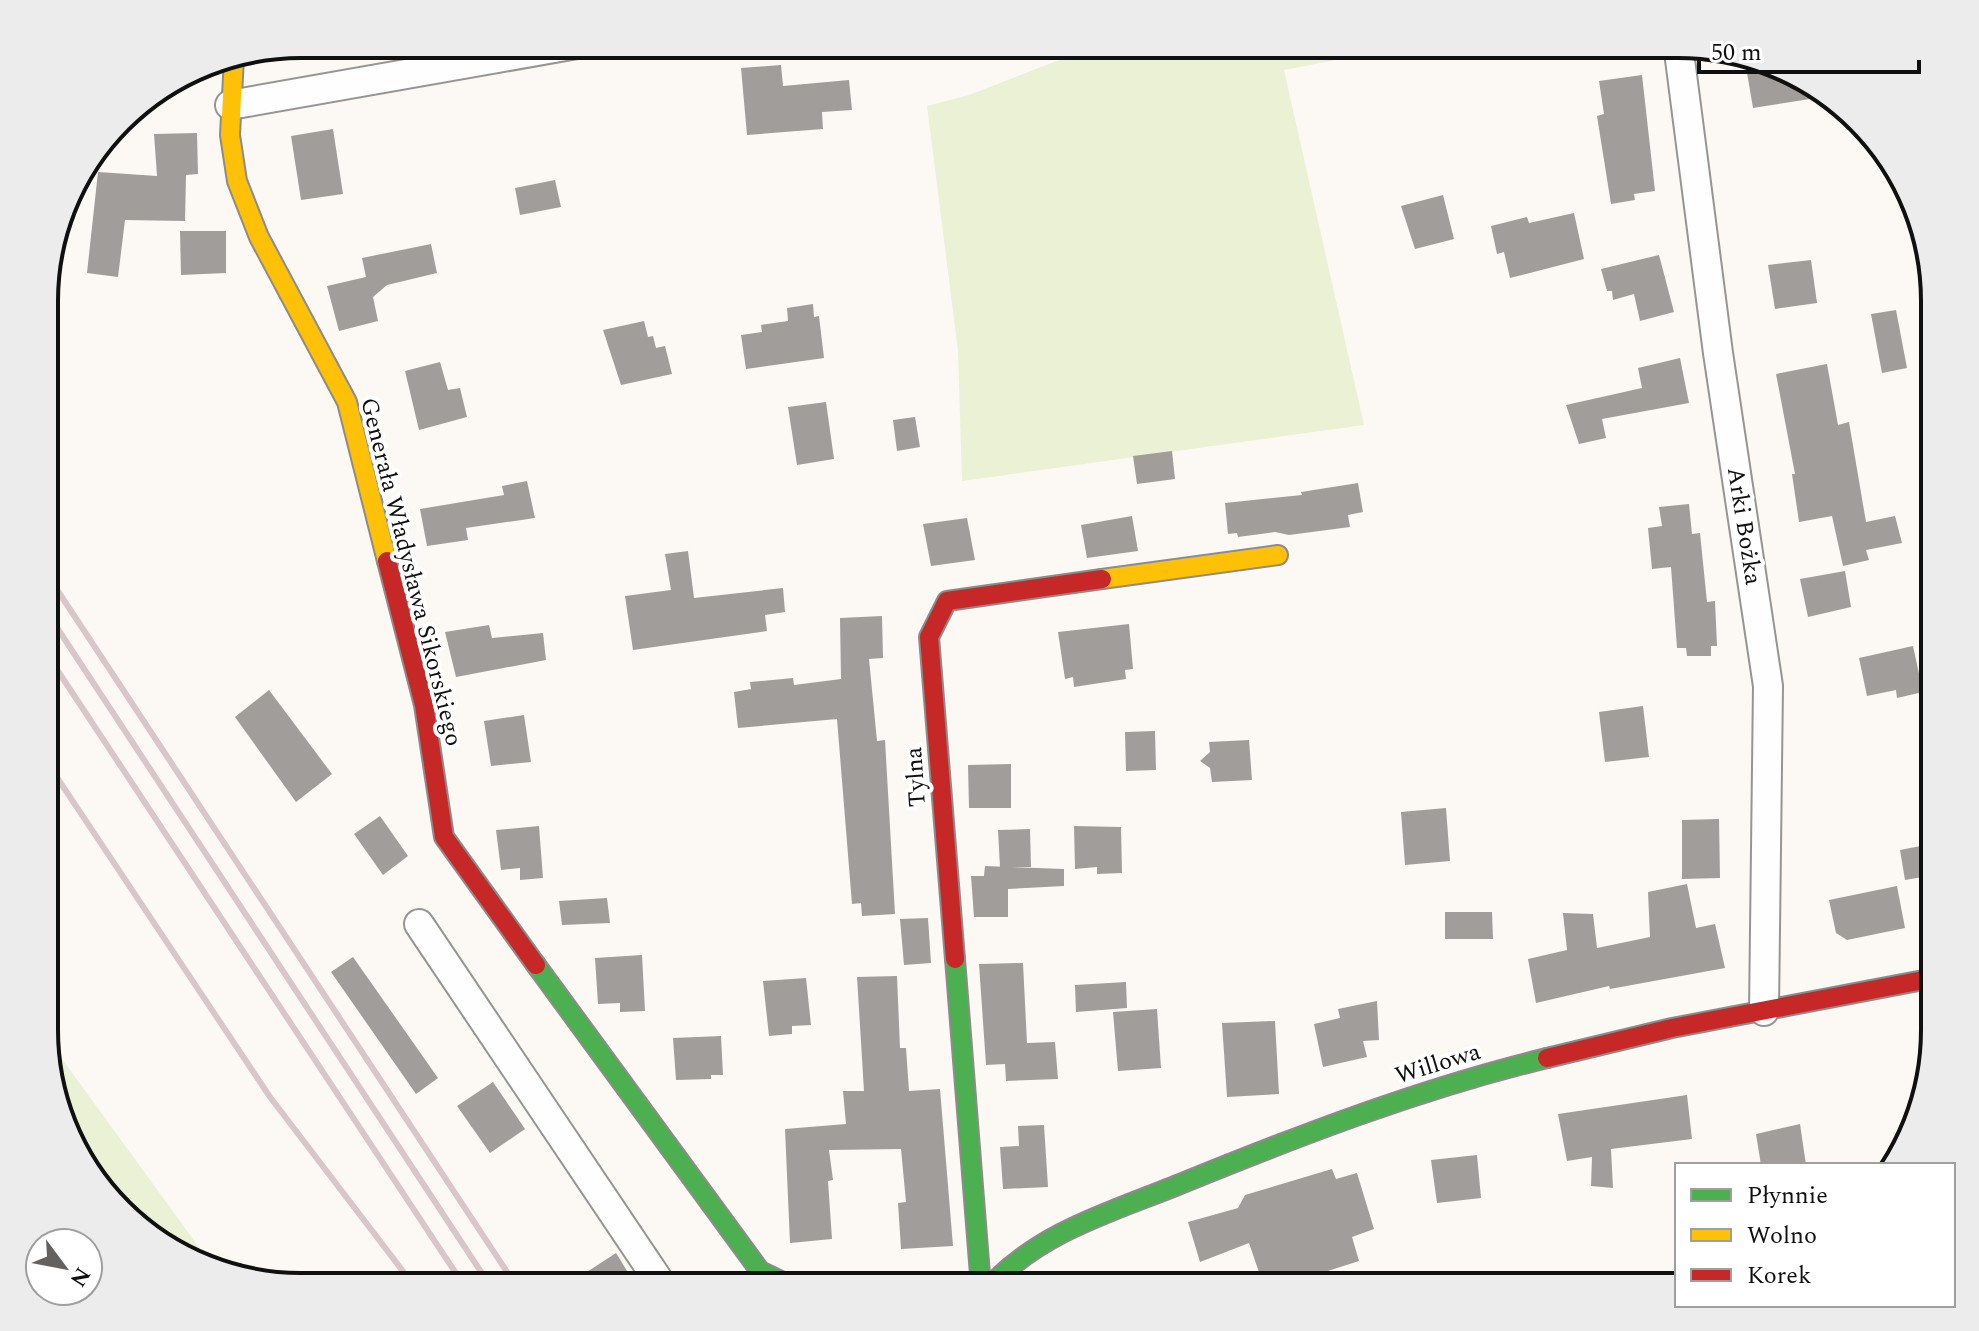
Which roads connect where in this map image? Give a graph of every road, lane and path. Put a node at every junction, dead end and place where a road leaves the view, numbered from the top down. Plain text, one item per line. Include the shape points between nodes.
1 (497, 58) edge
2 (1680, 58) edge
3 (233, 68) edge
4 (230, 105) junction
5 (1278, 555) dead end
6 (419, 924) dead end
7 (1920, 981) edge
8 (1764, 1011) junction
9 (1002, 1272) edge
10 (653, 1273) edge
11 (763, 1273) edge
12 (980, 1273) edge

1 - 4 street
2 - 8 street, Arki Bożka via 1768,686
3 - 4 street, Generała Władysława Sikorskiego
4 - 11 street, Generała Władysława Sikorskiego via 236,177 249,214 347,402 424,705 444,837
5 - 12 street, Tylna via 947,601 929,637
6 - 10 street
7 - 8 street, Willowa
8 - 9 street, Willowa via 1574,1050 1391,1103 1059,1234

